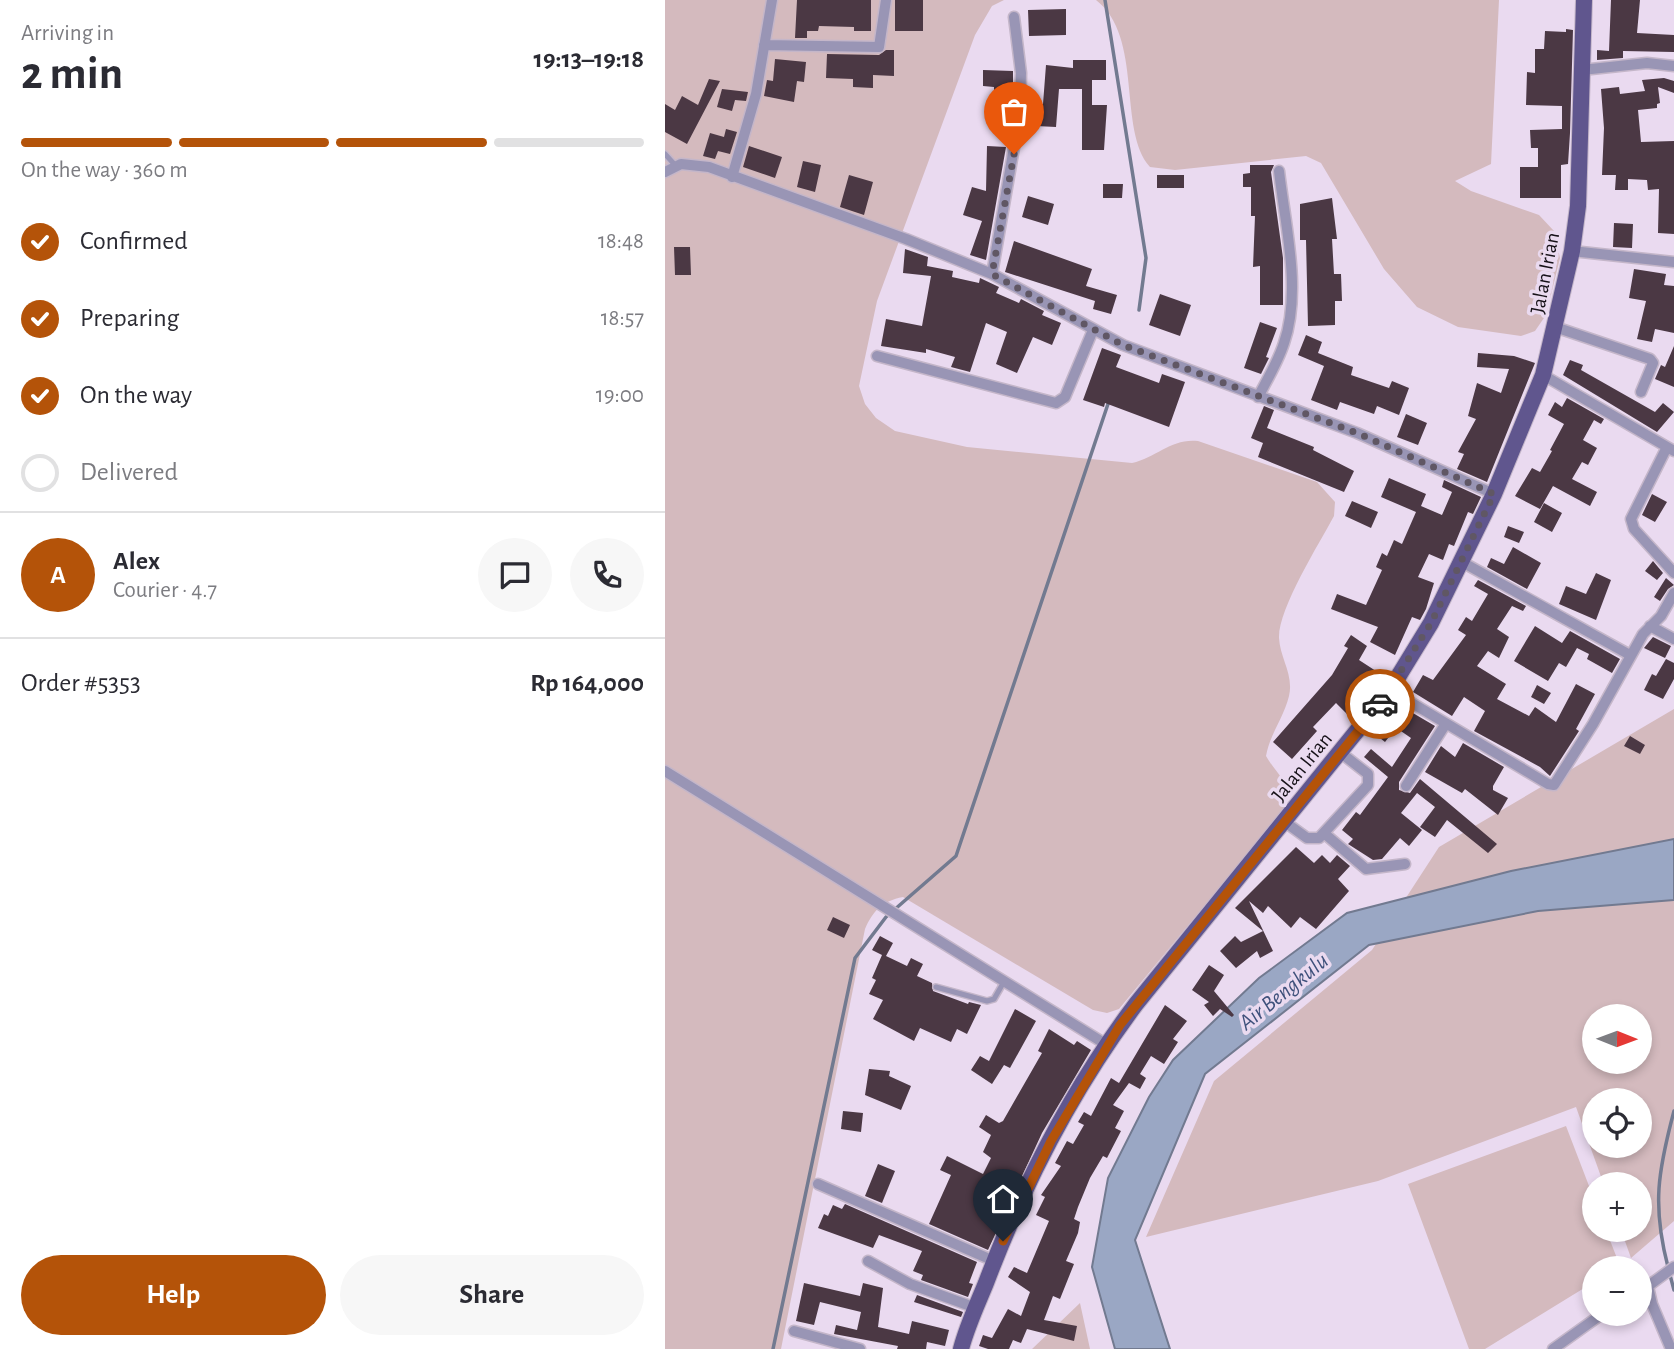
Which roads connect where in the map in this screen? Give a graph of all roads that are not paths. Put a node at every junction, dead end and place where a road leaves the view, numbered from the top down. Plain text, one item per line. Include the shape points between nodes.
1 (772, 0) edge
2 (886, 0) edge
3 (1584, 0) edge
4 (1014, 17) dead end
5 (764, 45) junction
6 (1674, 66) edge
7 (1582, 70) junction
8 (665, 153) edge
9 (675, 166) junction
10 (1279, 171) dead end
11 (665, 172) edge
12 (732, 177) junction
13 (1572, 251) junction
14 (1674, 262) edge
15 (992, 274) junction
16 (1555, 327) junction
17 (1093, 330) junction
18 (877, 356) dead end
19 (1543, 376) junction
20 (1641, 392) dead end
21 (1258, 397) junction
22 (1670, 449) edge
23 (1494, 494) junction
24 (1462, 562) junction
25 (1674, 573) edge
26 (1674, 593) edge
27 (1650, 626) junction
28 (1674, 639) edge
29 (1630, 654) junction
30 (1390, 690) junction
31 (1445, 725) junction
32 (1341, 753) junction
33 (665, 771) edge
34 (1406, 786) dead end
35 (1285, 822) junction
36 (1325, 834) junction
37 (1405, 863) dead end
38 (1005, 980) junction
39 (936, 987) dead end
40 (1107, 1045) junction
41 (818, 1184) dead end
42 (868, 1261) dead end
43 (994, 1261) junction
44 (1674, 1268) edge
45 (1652, 1284) edge
46 (1652, 1306) edge
47 (976, 1308) junction
48 (1585, 1326) edge
49 (794, 1331) dead end
50 (860, 1349) edge
51 (961, 1349) edge
52 (1553, 1349) edge
53 (1671, 1349) edge

1 - 5 street
2 - 5 street via 879,47
3 - 7 main road, Jalan Irian
4 - 15 street via 1020,113
5 - 12 street via 756,94
6 - 7 street via 1647,63
7 - 13 main road, Jalan Irian via 1578,206
8 - 9 lane
9 - 11 street
9 - 12 street via 700,165
10 - 21 street via 1290,313 1285,343
12 - 15 street
13 - 14 street
13 - 16 main road, Jalan Irian
15 - 17 street
16 - 19 main road, Jalan Irian
16 - 20 street via 1650,359 1653,363
17 - 18 street via 1065,397 1056,403
17 - 21 street
19 - 22 street
19 - 23 main road, Jalan Irian
21 - 23 street via 1357,433
22 - 25 street via 1631,519 1634,529
23 - 24 main road, Jalan Irian
24 - 29 street
24 - 30 main road, Jalan Irian
26 - 27 street
27 - 28 street
27 - 29 street
29 - 31 street via 1594,724 1555,785
30 - 31 street
30 - 32 main road, Jalan Irian
31 - 34 street
32 - 35 main road, Jalan Irian
32 - 36 street via 1368,774 1369,782
33 - 38 street
35 - 36 street via 1311,839
35 - 40 main road, Jalan Irian
36 - 37 street via 1366,869
38 - 39 lane via 994,999 987,1002
38 - 40 street
40 - 43 main road, Jalan Irian via 1051,1141
41 - 43 street
42 - 47 street via 910,1284
43 - 47 main road, Jalan Irian
44 - 45 street
46 - 53 street
47 - 51 main road, Jalan Irian
48 - 52 street
49 - 50 street

